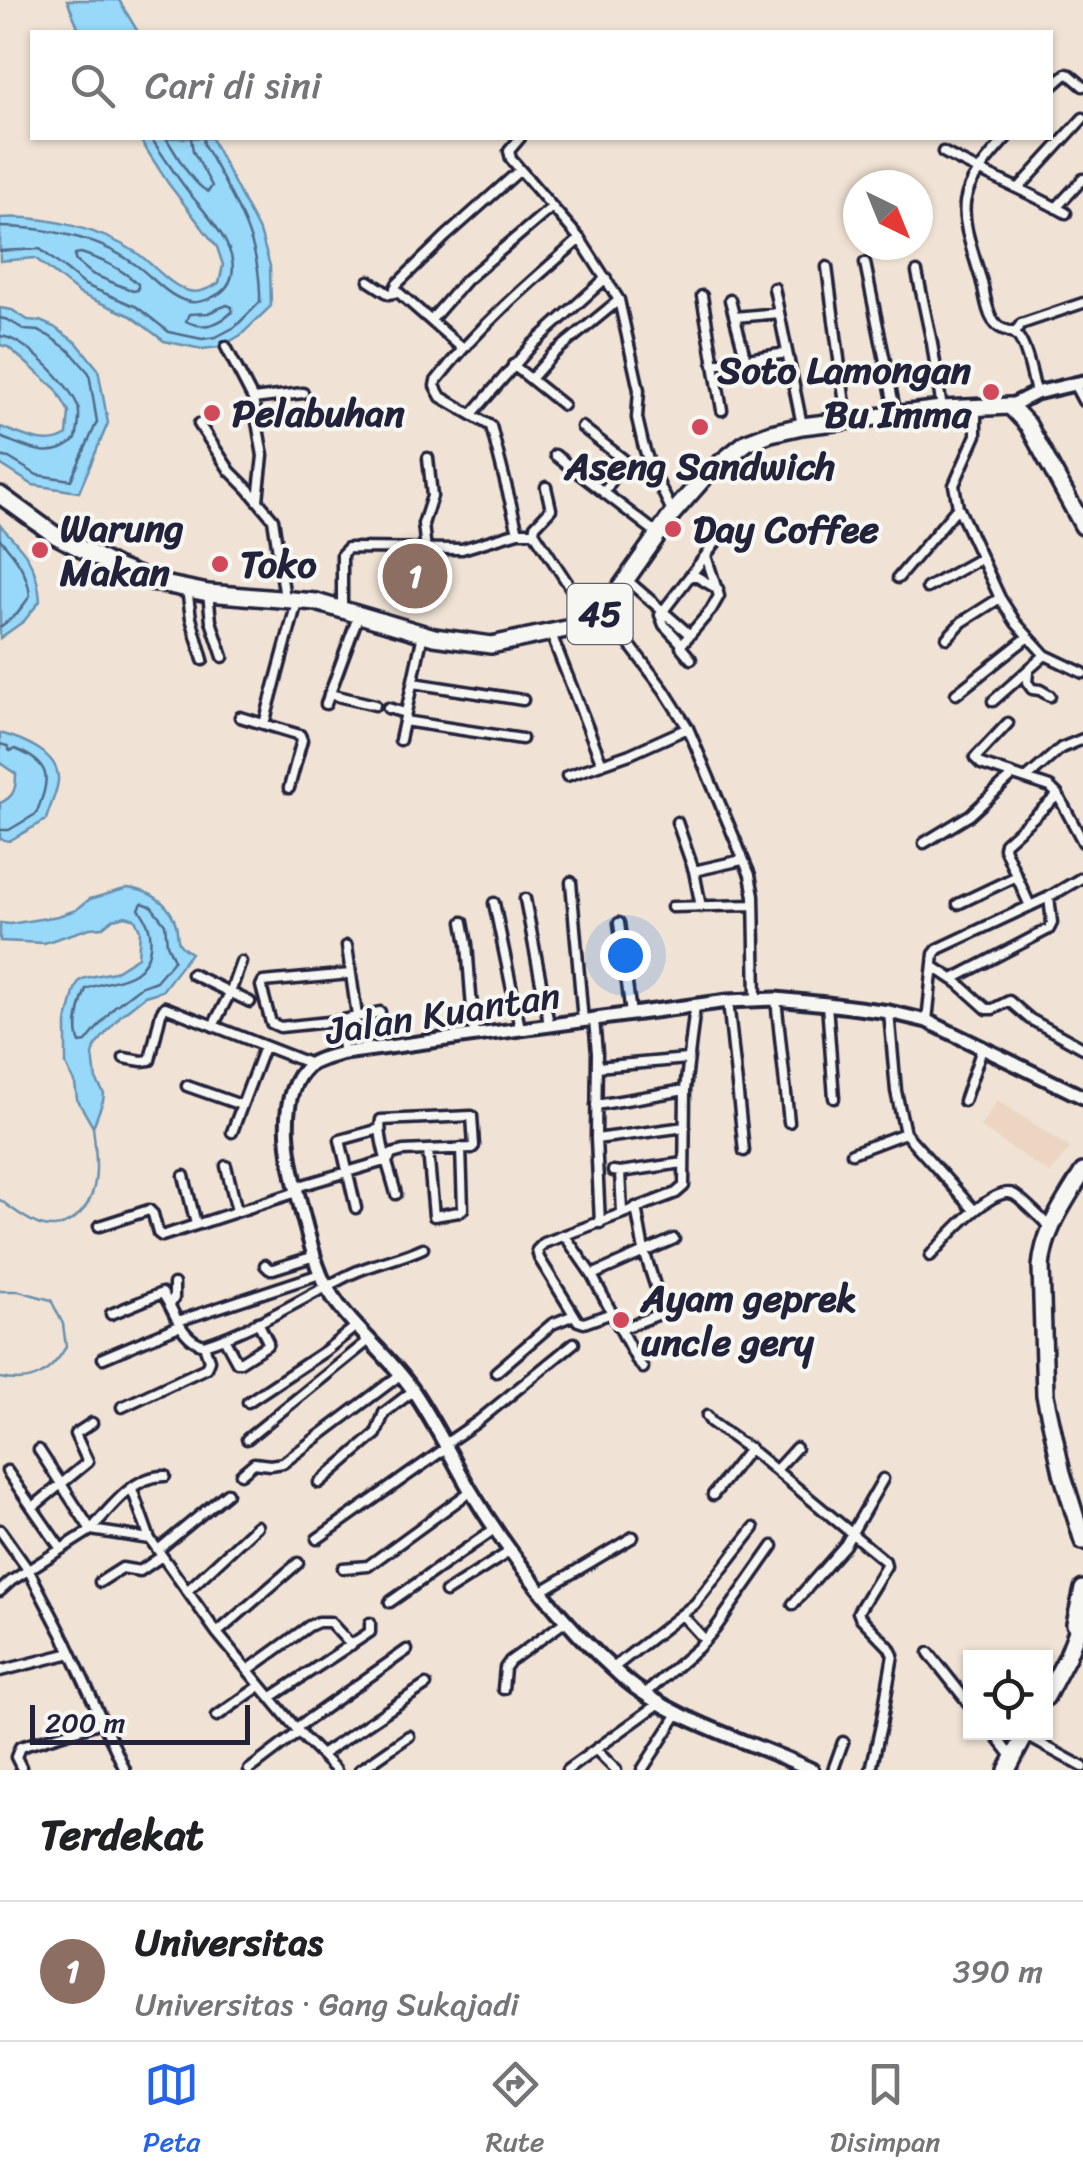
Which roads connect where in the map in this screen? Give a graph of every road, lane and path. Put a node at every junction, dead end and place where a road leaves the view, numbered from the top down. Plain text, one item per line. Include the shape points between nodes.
1 (1053, 85) edge
2 (1083, 86) edge
3 (1083, 118) edge
4 (518, 140) edge
5 (1004, 140) edge
6 (943, 152) dead end
7 (520, 170) junction
8 (977, 171) junction
9 (1083, 179) edge
10 (1020, 188) junction
11 (552, 206) junction
12 (1056, 208) junction
13 (1066, 213) dead end
14 (580, 240) junction
15 (865, 263) dead end
16 (827, 266) dead end
17 (917, 272) dead end
18 (606, 278) junction
19 (369, 281) dead end
20 (774, 288) dead end
21 (398, 292) junction
22 (702, 296) dead end
23 (619, 300) junction
24 (730, 300) dead end
25 (1083, 303) edge
26 (779, 312) junction
27 (735, 316) junction
28 (432, 320) junction
29 (1015, 333) junction
30 (226, 348) dead end
31 (462, 348) junction
32 (786, 353) junction
33 (746, 360) junction
34 (712, 364) junction
35 (514, 366) junction
36 (531, 379) junction
37 (1078, 383) edge
38 (1036, 392) junction
39 (304, 394) dead end
40 (253, 399) junction
41 (1083, 401) edge
42 (564, 405) dead end
43 (976, 406) junction
44 (1010, 406) junction
45 (942, 409) junction
46 (722, 410) dead end
47 (472, 414) junction
48 (896, 415) junction
49 (848, 420) junction
50 (198, 424) dead end
51 (802, 426) junction
52 (582, 427) dead end
53 (555, 456) dead end
54 (428, 458) dead end
55 (546, 486) dead end
56 (604, 493) junction
57 (0, 496) edge
58 (258, 500) junction
59 (958, 508) junction
60 (673, 513) junction
61 (1083, 526) edge
62 (518, 532) junction
63 (534, 532) junction
64 (658, 534) junction
65 (716, 542) dead end
66 (426, 550) junction
67 (706, 556) junction
68 (981, 558) junction
69 (692, 574) junction
70 (898, 578) dead end
71 (626, 580) junction
72 (436, 584) dead end
73 (927, 588) dead end
74 (186, 589) junction
75 (719, 589) junction
76 (208, 593) junction
77 (1000, 598) junction
78 (291, 599) junction
79 (662, 611) junction
80 (350, 612) junction
81 (597, 615) junction
82 (424, 634) junction
83 (551, 634) junction
84 (689, 634) junction
85 (1028, 637) junction
86 (946, 638) dead end
87 (682, 644) junction
88 (1045, 655) junction
89 (222, 657) dead end
90 (691, 659) dead end
91 (202, 660) dead end
92 (1028, 672) junction
93 (1083, 674) edge
94 (413, 683) junction
95 (329, 694) junction
96 (956, 694) dead end
97 (1050, 696) dead end
98 (523, 700) dead end
99 (993, 700) dead end
100 (326, 704) dead end
101 (374, 704) dead end
102 (388, 708) dead end
103 (240, 717) dead end
104 (405, 717) junction
105 (1008, 723) dead end
106 (264, 724) junction
107 (688, 728) junction
108 (522, 739) dead end
109 (1083, 739) edge
110 (400, 740) dead end
111 (602, 764) junction
112 (567, 776) dead end
113 (1013, 776) junction
114 (1027, 778) junction
115 (289, 788) dead end
116 (1058, 795) junction
117 (678, 822) dead end
118 (1083, 842) edge
119 (924, 843) dead end
120 (742, 860) junction
121 (694, 871) junction
122 (1016, 876) junction
123 (1083, 877) edge
124 (571, 882) dead end
125 (1049, 898) junction
126 (525, 899) dead end
127 (494, 903) dead end
128 (958, 904) dead end
129 (754, 905) junction
130 (701, 906) junction
131 (1030, 906) junction
132 (672, 908) dead end
133 (463, 922) dead end
134 (619, 924) dead end
135 (346, 946) dead end
136 (241, 962) dead end
137 (934, 967) junction
138 (192, 974) dead end
139 (350, 974) junction
140 (953, 979) junction
141 (230, 993) junction
142 (756, 999) junction
143 (776, 999) junction
144 (728, 1000) junction
145 (250, 1002) dead end
146 (827, 1004) junction
147 (695, 1006) junction
148 (380, 1012) dead end
149 (889, 1012) junction
150 (632, 1014) junction
151 (357, 1016) junction
152 (338, 1020) junction
153 (588, 1021) junction
154 (926, 1021) junction
155 (549, 1024) junction
156 (213, 1026) junction
157 (520, 1028) junction
158 (474, 1034) junction
159 (982, 1046) junction
160 (264, 1047) junction
161 (1083, 1048) edge
162 (344, 1053) junction
163 (124, 1058) dead end
164 (688, 1059) junction
165 (311, 1064) junction
166 (597, 1067) junction
167 (187, 1086) dead end
168 (686, 1090) junction
169 (1083, 1096) edge
170 (834, 1098) dead end
171 (964, 1101) dead end
172 (596, 1105) junction
173 (240, 1106) junction
174 (789, 1122) dead end
175 (685, 1127) junction
176 (380, 1129) junction
177 (232, 1132) dead end
178 (904, 1133) junction
179 (596, 1139) junction
180 (461, 1148) junction
181 (428, 1150) junction
182 (744, 1151) dead end
183 (852, 1152) dead end
184 (388, 1160) junction
185 (683, 1163) junction
186 (226, 1166) dead end
187 (1083, 1172) edge
188 (348, 1173) junction
189 (184, 1176) dead end
190 (296, 1190) junction
191 (396, 1194) dead end
192 (636, 1207) junction
193 (356, 1208) dead end
194 (974, 1210) junction
195 (237, 1211) junction
196 (622, 1212) junction
197 (600, 1223) junction
198 (196, 1224) junction
199 (100, 1226) dead end
200 (1050, 1227) junction
201 (565, 1236) junction
202 (674, 1238) dead end
203 (424, 1248) dead end
204 (644, 1251) junction
205 (314, 1256) junction
206 (930, 1256) dead end
207 (265, 1265) dead end
208 (592, 1275) junction
209 (323, 1280) junction
210 (174, 1284) dead end
211 (170, 1305) junction
212 (612, 1313) junction
213 (111, 1314) dead end
214 (574, 1315) junction
215 (258, 1322) junction
216 (179, 1323) junction
217 (355, 1327) junction
218 (621, 1328) junction
219 (224, 1338) junction
220 (368, 1341) junction
221 (574, 1344) dead end
222 (204, 1346) junction
223 (103, 1358) dead end
224 (643, 1368) dead end
225 (496, 1372) dead end
226 (400, 1374) junction
227 (413, 1392) junction
228 (248, 1402) dead end
229 (122, 1406) dead end
230 (707, 1416) dead end
231 (92, 1422) dead end
232 (246, 1439) dead end
233 (445, 1446) junction
234 (750, 1448) junction
235 (796, 1448) dead end
236 (39, 1450) dead end
237 (776, 1470) junction
238 (7, 1471) dead end
239 (241, 1474) dead end
240 (166, 1476) dead end
241 (883, 1479) dead end
242 (62, 1483) junction
243 (319, 1483) dead end
244 (132, 1488) junction
245 (471, 1491) junction
246 (227, 1493) dead end
247 (713, 1495) dead end
248 (33, 1507) junction
249 (257, 1526) dead end
250 (496, 1528) junction
251 (754, 1528) dead end
252 (0, 1530) edge
253 (91, 1530) junction
254 (850, 1533) junction
255 (633, 1537) dead end
256 (150, 1539) junction
257 (318, 1540) dead end
258 (1083, 1542) edge
259 (773, 1546) dead end
260 (61, 1549) junction
261 (512, 1550) junction
262 (160, 1553) junction
263 (298, 1563) dead end
264 (343, 1568) dead end
265 (28, 1571) junction
266 (100, 1582) dead end
267 (1083, 1589) edge
268 (0, 1591) edge
269 (187, 1591) junction
270 (542, 1591) junction
271 (446, 1592) dead end
272 (390, 1602) dead end
273 (793, 1604) dead end
274 (682, 1615) junction
275 (1083, 1616) edge
276 (566, 1621) junction
277 (370, 1623) dead end
278 (217, 1633) junction
279 (705, 1640) junction
280 (350, 1645) junction
281 (407, 1650) dead end
282 (71, 1653) junction
283 (929, 1653) dead end
284 (1077, 1654) edge
285 (613, 1668) junction
286 (248, 1670) junction
287 (0, 1671) edge
288 (426, 1685) dead end
289 (260, 1686) junction
290 (1053, 1687) edge
291 (503, 1689) dead end
292 (645, 1694) junction
293 (963, 1696) edge
294 (270, 1698) junction
295 (1053, 1699) edge
296 (660, 1702) junction
297 (679, 1712) junction
298 (217, 1716) dead end
299 (102, 1722) junction
300 (298, 1730) junction
301 (409, 1736) dead end
302 (997, 1740) edge
303 (1028, 1740) edge
304 (1039, 1740) edge
305 (843, 1742) dead end
306 (596, 1750) junction
307 (321, 1755) junction
308 (1012, 1766) edge
309 (21, 1767) dead end
310 (1083, 1767) edge
311 (125, 1770) edge
312 (250, 1770) edge
313 (336, 1770) edge
314 (360, 1770) edge
315 (567, 1770) edge
316 (616, 1770) edge
317 (642, 1770) edge
318 (812, 1770) edge
319 (832, 1770) edge
320 (871, 1770) edge

1 - 2 street via 1070,74
3 - 10 street
4 - 7 street via 508,154
5 - 8 street
6 - 8 street
7 - 11 street
7 - 21 street via 445,236 398,284
8 - 10 street
8 - 29 street via 964,203 966,234 992,320
9 - 12 street
10 - 12 street
11 - 14 street
11 - 28 street via 465,281
12 - 13 street
14 - 18 street
14 - 31 street
15 - 48 street
16 - 49 street
17 - 45 street
18 - 23 street
18 - 35 street
19 - 21 street
20 - 26 street
21 - 28 street
22 - 34 street
23 - 36 street
23 - 60 street via 643,444
24 - 27 street
25 - 29 street via 1021,324
26 - 27 street
26 - 32 street
27 - 33 street
28 - 31 street
29 - 38 street
30 - 40 street
31 - 47 street via 436,390
32 - 33 street
32 - 51 street
33 - 34 street
34 - 46 street
35 - 36 street
35 - 47 street
36 - 42 street
37 - 38 street
37 - 41 street
38 - 44 street
39 - 40 street
40 - 58 street via 263,456
43 - 44 highway, 45
43 - 45 highway, 45
43 - 59 street via 976,435 954,485
44 - 61 highway via 1028,425
45 - 48 highway, 45
47 - 62 street via 493,429
48 - 49 highway, 45
49 - 51 highway, 45
50 - 58 street
51 - 60 highway, 45 via 747,442
52 - 56 street via 624,460
53 - 56 street
54 - 66 street
55 - 63 street via 550,509
56 - 64 street
57 - 74 highway, 45 via 116,567
58 - 78 street via 272,515
59 - 68 street
59 - 70 street
60 - 64 highway, 45
62 - 63 street
62 - 66 street via 462,550
63 - 81 street
64 - 71 highway, 45
65 - 67 street
66 - 72 street
66 - 80 street via 346,549
67 - 69 street
67 - 75 street
68 - 73 street
68 - 77 street
69 - 75 street
69 - 79 street
71 - 79 street
71 - 81 highway, 45
74 - 76 highway, 45
74 - 91 street
75 - 84 street
76 - 78 highway, 45
76 - 89 street
77 - 85 street
77 - 86 street
78 - 80 highway, 45
78 - 106 street
79 - 84 street
79 - 87 street via 664,625
80 - 82 highway, 45
80 - 95 street
81 - 83 highway, 45
81 - 107 street via 664,690
82 - 83 highway, 45 via 491,645
82 - 94 street
83 - 111 street
84 - 87 street
85 - 88 street
85 - 96 street
87 - 90 street
88 - 92 street
88 - 93 street
92 - 97 street via 1032,689
92 - 99 street
94 - 98 street
94 - 104 street
95 - 100 street
95 - 101 street
102 - 104 street
103 - 106 street
104 - 108 street
104 - 110 street
105 - 113 street via 975,757
106 - 115 street via 302,739
107 - 111 street
107 - 120 street
109 - 114 street via 1061,748
111 - 112 street
113 - 114 street
113 - 119 street via 970,815
114 - 116 street
116 - 118 street
116 - 122 street via 1005,844
117 - 121 street
120 - 121 street
120 - 129 street
121 - 130 street
122 - 128 street
122 - 131 street
123 - 125 street
124 - 153 street
125 - 131 street
125 - 140 street via 1050,929
126 - 155 street
127 - 157 street
129 - 130 street
129 - 142 street
130 - 132 street
131 - 137 street via 943,945
133 - 158 street
134 - 150 street
135 - 139 street
136 - 141 street
137 - 140 street
137 - 154 street
138 - 141 street
139 - 151 street
139 - 152 street via 261,984 274,1026
140 - 161 street via 986,1009 1009,1001
141 - 145 street
141 - 156 street
142 - 143 street, Jalan Kuantan
142 - 144 street, Jalan Kuantan
143 - 146 street, Jalan Kuantan
143 - 174 street
144 - 147 street, Jalan Kuantan
144 - 182 street
146 - 149 street, Jalan Kuantan
146 - 170 street
147 - 150 street, Jalan Kuantan
147 - 164 street
148 - 151 street
149 - 154 street, Jalan Kuantan
149 - 178 street
150 - 153 street, Jalan Kuantan
151 - 152 street
152 - 162 street
153 - 155 street, Jalan Kuantan
153 - 166 street
154 - 159 street, Jalan Kuantan
155 - 157 street, Jalan Kuantan
156 - 160 street
156 - 163 street via 165,1008 151,1058
157 - 158 street, Jalan Kuantan
158 - 162 street, Jalan Kuantan
159 - 169 street, Jalan Kuantan
159 - 171 street
160 - 165 street
160 - 173 street
162 - 165 street, Jalan Kuantan
164 - 166 street
164 - 168 street
165 - 190 street, Jalan Kuantan via 298,1080 287,1124
166 - 172 street
167 - 173 street
168 - 172 street
168 - 175 street
172 - 179 street
173 - 177 street
175 - 179 street
175 - 185 street
176 - 180 street via 381,1120 471,1115 474,1146
176 - 184 street
176 - 188 street via 340,1140
178 - 183 street
178 - 194 street
179 - 197 street
180 - 181 street
180 - 181 street via 462,1209 434,1216
181 - 184 street via 394,1153
184 - 188 street
184 - 191 street
185 - 192 street via 682,1190
185 - 196 street via 617,1172
186 - 195 street
187 - 200 highway
188 - 190 street
188 - 193 street
189 - 198 street
190 - 195 street
190 - 205 street, Jalan Kuantan
192 - 196 street
192 - 204 street
194 - 200 street via 1010,1193
194 - 206 street
195 - 198 street
196 - 197 street
197 - 201 street
198 - 199 street via 160,1236 149,1210
200 - 258 highway via 1040,1268 1045,1395
201 - 208 street
201 - 214 street via 540,1245 538,1254
202 - 204 street
203 - 209 street
204 - 208 street
204 - 218 street via 663,1310
205 - 207 street via 273,1269
205 - 209 street, Jalan Kuantan
208 - 212 street
209 - 215 street
209 - 216 street
209 - 217 street, Jalan Kuantan
210 - 211 street
211 - 213 street via 160,1293
211 - 216 street
212 - 214 street via 584,1323
212 - 218 street
214 - 225 street via 552,1324
215 - 219 street
215 - 219 street via 267,1345 240,1362
216 - 222 street
216 - 223 street
217 - 220 street, Jalan Kuantan
217 - 228 street
218 - 224 street
219 - 222 street
220 - 226 street, Jalan Kuantan
220 - 232 street
221 - 233 street
222 - 229 street via 207,1367
226 - 227 street, Jalan Kuantan
226 - 239 street via 283,1463 254,1463
227 - 233 street, Jalan Kuantan
227 - 243 street via 384,1413 376,1434
230 - 234 street
231 - 242 street via 75,1434 88,1462
233 - 245 street, Jalan Kuantan
233 - 257 street
234 - 237 street
234 - 247 street
235 - 237 street
236 - 242 street
237 - 254 street
238 - 248 street
240 - 244 street
241 - 254 street
242 - 248 street
242 - 253 street
244 - 253 street
244 - 256 street
245 - 250 street, Jalan Kuantan
245 - 264 street via 368,1566
246 - 262 street
248 - 260 street
249 - 269 street
250 - 261 street, Jalan Kuantan
250 - 272 street
251 - 274 street
252 - 265 street
253 - 256 street
253 - 260 street
254 - 273 street
254 - 320 street via 886,1563 858,1612 892,1655
255 - 270 street
256 - 262 street
259 - 279 street
260 - 265 street
261 - 270 street, Jalan Kuantan
261 - 271 street
262 - 266 street via 140,1571 122,1568
262 - 269 street
263 - 278 street
265 - 268 street
265 - 282 street
267 - 284 highway
269 - 278 street
270 - 276 street, Jalan Kuantan
274 - 279 street
274 - 285 street
275 - 284 highway
276 - 285 street, Jalan Kuantan
276 - 291 street via 510,1661
277 - 280 street via 370,1632
278 - 286 street
279 - 292 street
280 - 286 street via 330,1622 314,1623
280 - 294 street
281 - 300 street
282 - 287 street
282 - 299 street
283 - 293 street
284 - 290 highway
284 - 295 highway
285 - 292 street, Jalan Kuantan
286 - 289 street
288 - 307 street
289 - 294 street
289 - 298 street
292 - 296 street, Jalan Kuantan
294 - 300 street
296 - 297 street, Jalan Kuantan
296 - 306 street
297 - 317 street
297 - 318 street, Jalan Kuantan
299 - 309 street via 25,1744 17,1751
299 - 311 street
300 - 307 street
300 - 312 street
301 - 314 street
302 - 308 street
303 - 308 highway
304 - 310 street
305 - 319 street
306 - 315 street
306 - 316 street
307 - 313 street

